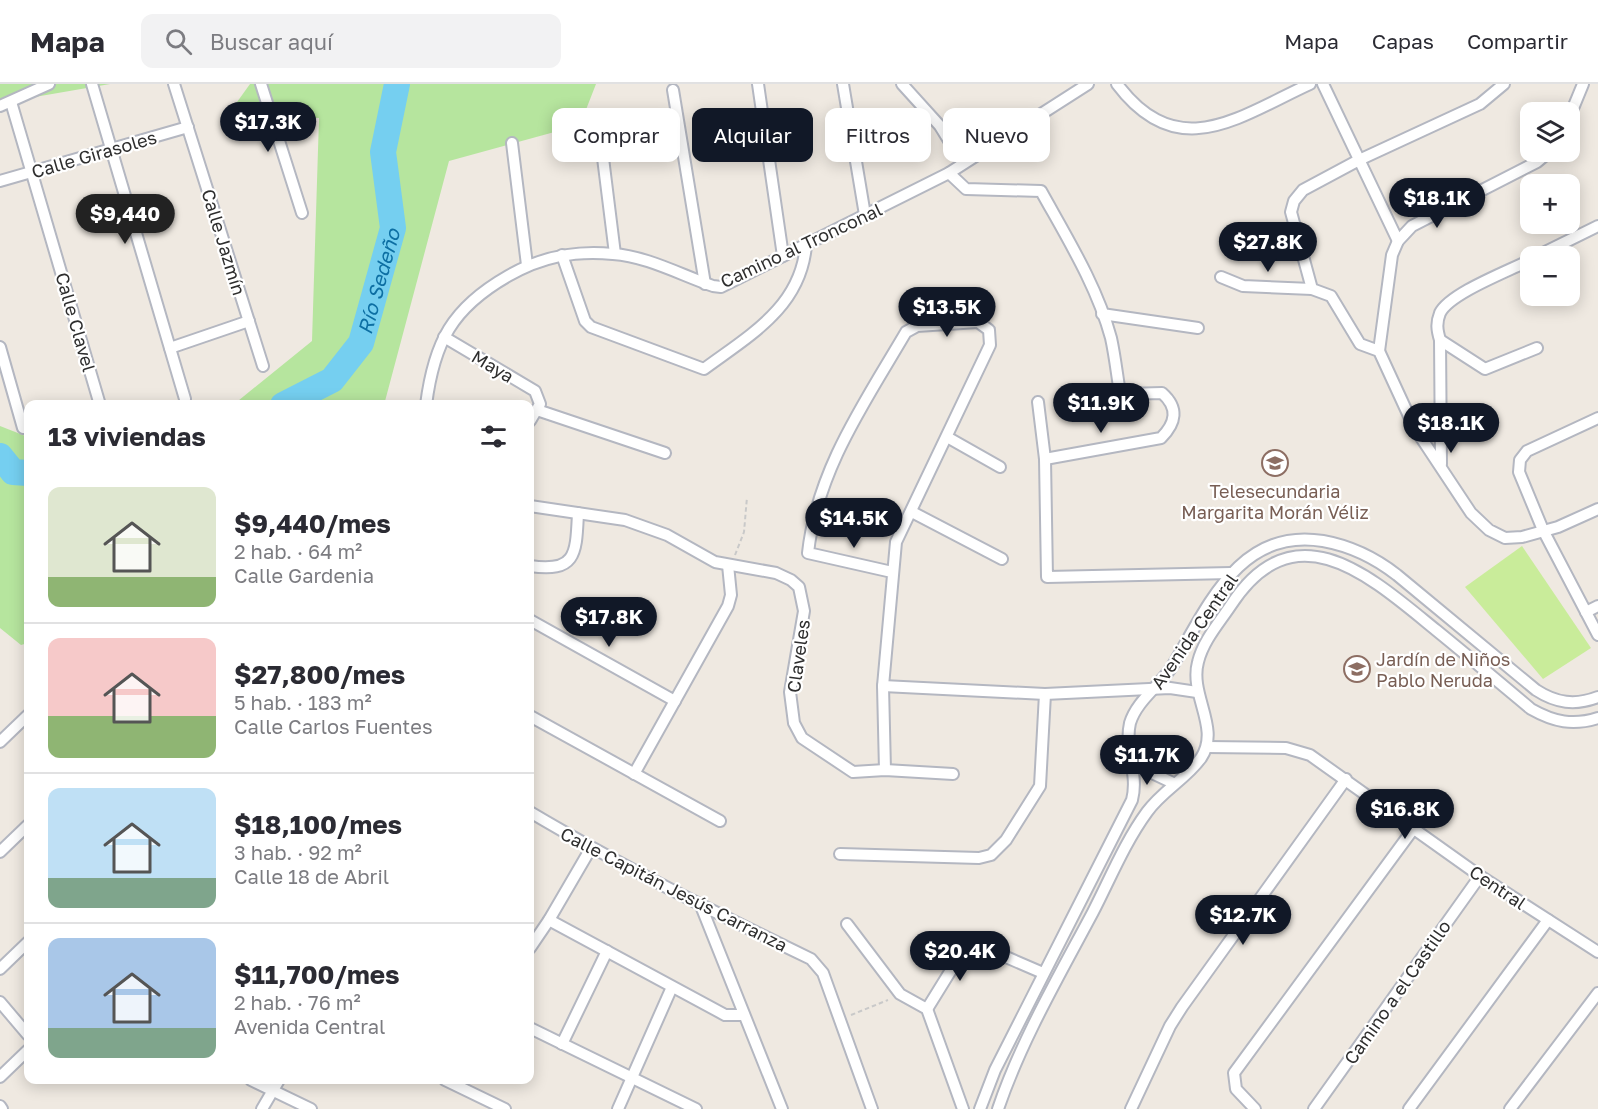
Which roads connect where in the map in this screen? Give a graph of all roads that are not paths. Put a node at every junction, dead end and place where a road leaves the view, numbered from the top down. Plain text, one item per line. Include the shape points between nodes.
1 (49, 84) edge
2 (92, 84) edge
3 (174, 84) edge
4 (261, 84) edge
5 (758, 84) edge
6 (843, 84) edge
7 (902, 84) edge
8 (1088, 84) edge
9 (1117, 84) edge
10 (1310, 84) edge
11 (1323, 84) edge
12 (1504, 84) edge
13 (1582, 84) edge
14 (674, 90) dead end
15 (1575, 102) edge
16 (5, 104) edge
17 (188, 127) junction
18 (512, 143) dead end
19 (111, 148) junction
20 (1359, 160) junction
21 (603, 162) edge
22 (1537, 162) edge
23 (963, 164) junction
24 (32, 172) junction
25 (949, 173) junction
26 (0, 181) edge
27 (302, 213) dead end
28 (865, 215) junction
29 (1598, 226) edge
30 (1398, 241) junction
31 (806, 245) junction
32 (1557, 246) edge
33 (615, 254) junction
34 (562, 255) junction
35 (783, 256) junction
36 (527, 265) junction
37 (1520, 265) edge
38 (1221, 277) dead end
39 (705, 284) junction
40 (1312, 289) junction
41 (1102, 314) junction
42 (249, 321) junction
43 (1198, 328) dead end
44 (444, 337) junction
45 (1440, 340) junction
46 (0, 347) edge
47 (170, 348) junction
48 (1537, 348) dead end
49 (1379, 351) junction
50 (263, 366) dead end
51 (1120, 393) junction
52 (1089, 395) dead end
53 (185, 399) dead end
54 (99, 400) edge
55 (427, 400) edge
56 (1038, 402) dead end
57 (537, 410) junction
58 (534, 415) edge
59 (1598, 418) edge
60 (23, 428) dead end
61 (947, 436) junction
62 (665, 453) dead end
63 (1045, 459) junction
64 (1441, 464) junction
65 (1000, 467) dead end
66 (534, 507) edge
67 (1598, 509) edge
68 (912, 512) junction
69 (578, 513) junction
70 (1543, 530) junction
71 (1002, 559) dead end
72 (728, 565) junction
73 (534, 566) edge
74 (892, 573) junction
75 (1231, 573) junction
76 (1598, 606) edge
77 (1586, 612) junction
78 (534, 622) edge
79 (1598, 635) edge
80 (883, 686) junction
81 (1156, 689) junction
82 (1197, 692) junction
83 (1045, 694) junction
84 (1598, 697) edge
85 (675, 701) junction
86 (534, 718) edge
87 (1598, 718) edge
88 (24, 719) edge
89 (0, 742) edge
90 (1207, 747) junction
91 (1133, 764) junction
92 (885, 770) junction
93 (634, 774) junction
94 (953, 774) dead end
95 (1346, 779) junction
96 (1173, 783) junction
97 (534, 814) edge
98 (720, 821) dead end
99 (1414, 828) junction
100 (24, 829) edge
101 (591, 848) junction
102 (0, 852) edge
103 (840, 854) dead end
104 (1480, 876) junction
105 (701, 906) junction
106 (549, 920) junction
107 (1548, 920) junction
108 (847, 924) dead end
109 (534, 939) edge
110 (24, 946) edge
111 (607, 951) junction
112 (1598, 952) edge
113 (0, 969) edge
114 (1043, 974) junction
115 (672, 987) junction
116 (1598, 993) edge
117 (0, 1002) edge
118 (927, 1009) junction
119 (744, 1016) junction
120 (24, 1030) edge
121 (534, 1030) edge
122 (562, 1044) junction
123 (24, 1054) edge
124 (0, 1077) edge
125 (632, 1079) junction
126 (258, 1084) edge
127 (277, 1084) edge
128 (453, 1084) edge
129 (273, 1092) junction
130 (262, 1109) edge
131 (311, 1109) edge
132 (505, 1109) edge
133 (618, 1109) edge
134 (696, 1109) edge
135 (782, 1109) edge
136 (872, 1109) edge
137 (963, 1109) edge
138 (980, 1109) edge
139 (998, 1109) edge
140 (1131, 1109) edge
141 (1255, 1109) edge
142 (1314, 1109) edge
143 (1409, 1109) edge
144 (1510, 1109) edge

1 - 16 street
2 - 19 street
3 - 17 street, Calle Jazmín
4 - 27 street
5 - 35 street
6 - 28 street
7 - 23 street via 940,126
8 - 23 street, Camino al Tronconal
9 - 10 street via 1131,102 1152,117 1173,127 1197,131 1223,125
11 - 20 street
12 - 20 street via 1480,104
13 - 15 street
14 - 39 street
16 - 24 street, Calle Clavel
17 - 19 street, Calle Girasoles
17 - 42 street, Calle Jazmín
18 - 36 street
19 - 24 street, Calle Girasoles
19 - 47 street
20 - 30 street
20 - 40 street via 1304,190 1293,201 1291,212
21 - 33 street
22 - 30 street via 1412,226
23 - 25 street, Camino al Tronconal
24 - 26 street, Calle Girasoles
24 - 54 street, Calle Clavel
25 - 28 street, Camino al Tronconal
25 - 41 street via 966,189 1041,191 1079,260
28 - 31 street, Camino al Tronconal
29 - 32 street
30 - 49 street via 1392,255
31 - 34 street via 799,279 779,311 704,369 591,327 585,321
31 - 35 street, Camino al Tronconal
33 - 34 street, Camino al Tronconal
33 - 39 street, Camino al Tronconal
34 - 36 street, Camino al Tronconal
35 - 39 street, Camino al Tronconal via 721,287
36 - 44 street, Camino al Tronconal via 472,299
37 - 45 street via 1454,298 1441,311 1436,326
38 - 40 street via 1243,286
40 - 49 street via 1331,296 1360,344
41 - 43 street
41 - 51 street
42 - 47 street
42 - 50 street, Calle Jazmín
44 - 55 street, Camino al Tronconal via 432,367
44 - 57 street, Maya via 536,391
45 - 48 street via 1485,369
45 - 64 street
46 - 60 street
47 - 53 street
49 - 64 street via 1414,427
51 - 52 street
51 - 63 street via 1162,393 1175,415 1171,429 1161,438
56 - 63 street
57 - 58 street
57 - 62 street
59 - 70 street via 1527,451 1520,460 1519,472
61 - 65 street
61 - 68 street
61 - 74 street via 990,345 989,330 978,322 911,328 844,437 814,513 808,552
63 - 75 street via 1047,576
64 - 70 street via 1471,513 1490,530 1504,538
66 - 69 street
67 - 70 street
68 - 71 street
68 - 74 street via 896,542
69 - 72 street via 625,520 667,535 704,557
69 - 73 street via 572,558 558,567
70 - 77 street
72 - 85 street via 728,606
72 - 92 street, Claveles via 776,573 799,587 804,611 790,692 797,732 852,772
74 - 80 street
75 - 81 street, Avenida Central
75 - 84 street, Avenida Central via 1266,546 1286,541 1308,538 1353,549 1397,574 1544,695 1564,702
76 - 77 street
77 - 79 street
78 - 85 street
80 - 83 street
80 - 92 street
81 - 82 street
81 - 83 street
81 - 91 street, Avenida Central via 1134,711 1130,726
82 - 87 street, Avenida Central via 1195,676 1205,645 1243,586 1271,563 1303,555 1339,563 1376,583 1547,718 1562,723
82 - 90 street, Avenida Central via 1206,721
83 - 103 street via 1040,786 1000,848 979,858
85 - 93 street
86 - 93 street
88 - 89 street
90 - 95 street, Central via 1299,750
90 - 96 street via 1200,760
91 - 96 street
91 - 114 street, Avenida Central via 1136,778 1132,800
92 - 94 street, Claveles
93 - 98 street
95 - 99 street, Central
95 - 140 street via 1182,1007
96 - 139 street via 1138,827 1050,993
97 - 101 street, Calle Capitán Jesús Carranza
99 - 104 street, Central
99 - 141 street via 1234,1073 1236,1089
100 - 102 street
101 - 105 street, Calle Capitán Jesús Carranza
101 - 106 street
104 - 107 street, Central
104 - 142 street, Camino a el Castillo
105 - 119 street
105 - 136 street, Calle Capitán Jesús Carranza via 811,959 818,966
106 - 109 street
106 - 111 street
107 - 112 street, Central
107 - 143 street
108 - 118 street via 900,994
110 - 113 street
111 - 115 street
111 - 122 street
114 - 118 street via 969,940
114 - 138 street, Avenida Central
115 - 119 street via 725,1015
115 - 125 street
116 - 144 street
117 - 120 street
118 - 137 street
119 - 135 street
121 - 122 street
122 - 125 street
123 - 124 street
125 - 133 street
125 - 134 street
126 - 129 street
127 - 129 street
128 - 132 street
129 - 130 street
129 - 131 street

